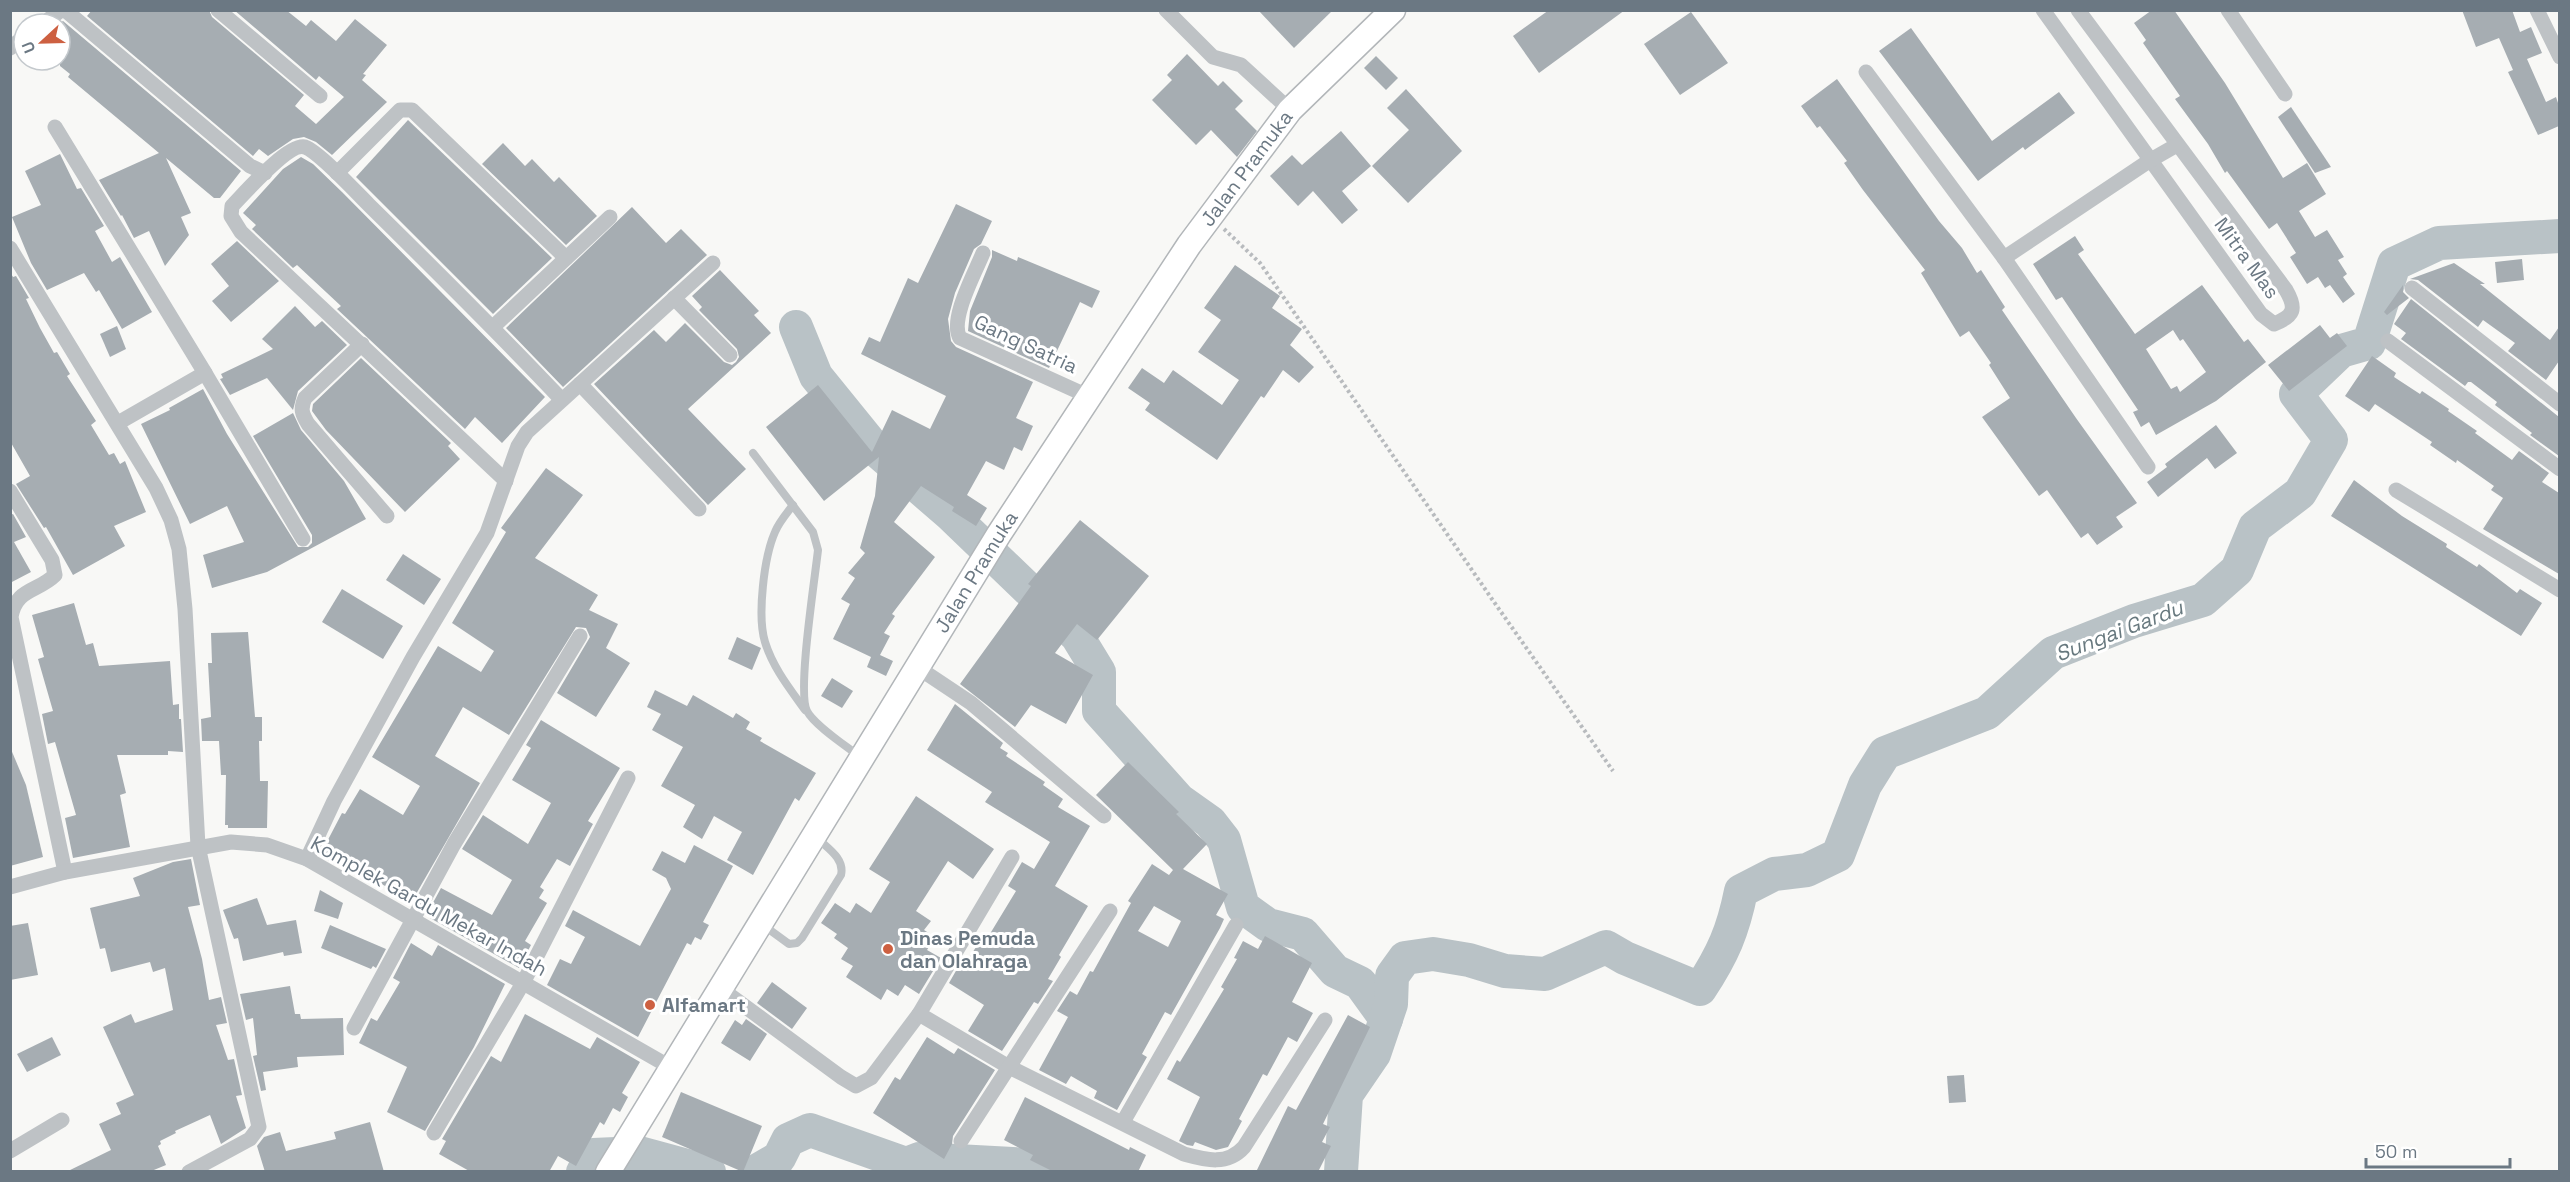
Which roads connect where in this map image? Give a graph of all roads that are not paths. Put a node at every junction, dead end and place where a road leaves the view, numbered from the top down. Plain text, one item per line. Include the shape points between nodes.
1 (63, 10) edge
2 (218, 10) edge
3 (1166, 10) edge
4 (1393, 10) edge
5 (2043, 10) edge
6 (2078, 10) edge
7 (2228, 10) edge
8 (2537, 10) edge
9 (2559, 57) edge
10 (1866, 72) dead end
11 (2285, 94) dead end
12 (320, 96) dead end
13 (1290, 110) junction
14 (55, 127) dead end
15 (2177, 145) junction
16 (2149, 161) junction
17 (337, 172) junction
18 (265, 173) junction
19 (610, 217) dead end
20 (983, 252) dead end
21 (13, 258) edge
22 (566, 258) junction
23 (2004, 258) junction
24 (713, 262) dead end
25 (2412, 288) dead end
26 (674, 298) junction
27 (493, 327) junction
28 (2388, 341) dead end
29 (362, 344) junction
30 (730, 355) dead end
31 (205, 373) junction
32 (580, 384) junction
33 (1090, 397) junction
34 (561, 399) junction
35 (2559, 404) edge
36 (118, 423) junction
37 (753, 453) dead end
38 (2148, 467) dead end
39 (2559, 469) edge
40 (506, 481) junction
41 (2396, 490) dead end
42 (10, 491) edge
43 (793, 505) junction
44 (699, 508) dead end
45 (387, 516) dead end
46 (303, 539) dead end
47 (2559, 590) edge
48 (580, 636) dead end
49 (917, 667) junction
50 (806, 711) junction
51 (862, 759) junction
52 (628, 778) dead end
53 (1104, 816) dead end
54 (814, 836) junction
55 (198, 846) junction
56 (1011, 857) dead end
57 (307, 859) junction
58 (66, 872) junction
59 (10, 887) edge
60 (1110, 911) dead end
61 (412, 921) junction
62 (760, 924) junction
63 (1236, 925) dead end
64 (523, 983) junction
65 (720, 988) junction
66 (919, 1014) junction
67 (1325, 1020) dead end
68 (354, 1028) dead end
69 (670, 1067) junction
70 (1009, 1067) junction
71 (62, 1120) dead end
72 (1124, 1122) junction
73 (434, 1133) dead end
74 (961, 1141) dead end
75 (10, 1150) edge
76 (189, 1172) edge
77 (608, 1172) edge

1 - 18 street via 250,166
2 - 12 street
3 - 13 street via 1213,57 1241,65
4 - 13 main road, Jalan Pramuka
5 - 16 street, Mitra Mas
6 - 15 street, Mitra Mas
7 - 11 street
8 - 9 street
10 - 23 street
13 - 33 main road, Jalan Pramuka via 1189,245
14 - 31 street
15 - 16 street
15 - 16 street, Mitra Mas via 2286,290 2292,307 2286,319 2274,324 2261,314
16 - 23 street
17 - 18 street via 305,147 298,147
17 - 22 street via 400,110 412,110
17 - 27 street
18 - 29 street via 232,206 233,222
19 - 22 street
20 - 33 street, Gang Satria via 956,320 960,338
21 - 36 street
22 - 27 street
23 - 38 street
24 - 26 street
25 - 35 street
26 - 30 street
26 - 32 street
27 - 34 street
28 - 39 street
29 - 40 street
29 - 45 street via 305,398 302,414
31 - 36 street
31 - 46 street
32 - 34 street
32 - 44 street
33 - 49 main road, Jalan Pramuka
34 - 40 street via 527,432
36 - 55 street via 156,488 179,549
37 - 43 lane
40 - 57 street via 487,533 333,801
41 - 47 street
42 - 58 street via 55,569 50,580 21,595 11,617
43 - 50 lane via 813,532 818,550 804,681
43 - 50 lane via 775,531 766,567 763,612 765,641 781,678
48 - 61 street
49 - 51 main road, Jalan Pramuka
49 - 53 street via 971,703
50 - 51 lane
51 - 54 main road, Jalan Pramuka
52 - 64 street
54 - 62 main road, Jalan Pramuka
54 - 62 lane via 840,860 841,875 797,943 789,944
55 - 57 street, Komplek Gardu Mekar Indah via 231,842 267,845
55 - 58 street, Komplek Gardu Mekar Indah
55 - 76 street via 259,1127 250,1139
56 - 66 street
57 - 61 street, Komplek Gardu Mekar Indah
58 - 59 street, Komplek Gardu Mekar Indah
60 - 70 street
61 - 64 street, Komplek Gardu Mekar Indah
61 - 68 street
62 - 65 main road, Jalan Pramuka
63 - 72 street
64 - 69 street, Komplek Gardu Mekar Indah
64 - 73 street
65 - 66 street via 856,1086 871,1078
65 - 69 main road, Jalan Pramuka
66 - 70 street
67 - 72 street via 1244,1147 1233,1157 1209,1161 1184,1154
69 - 77 main road, Jalan Pramuka
70 - 72 street
70 - 74 street
71 - 75 street

